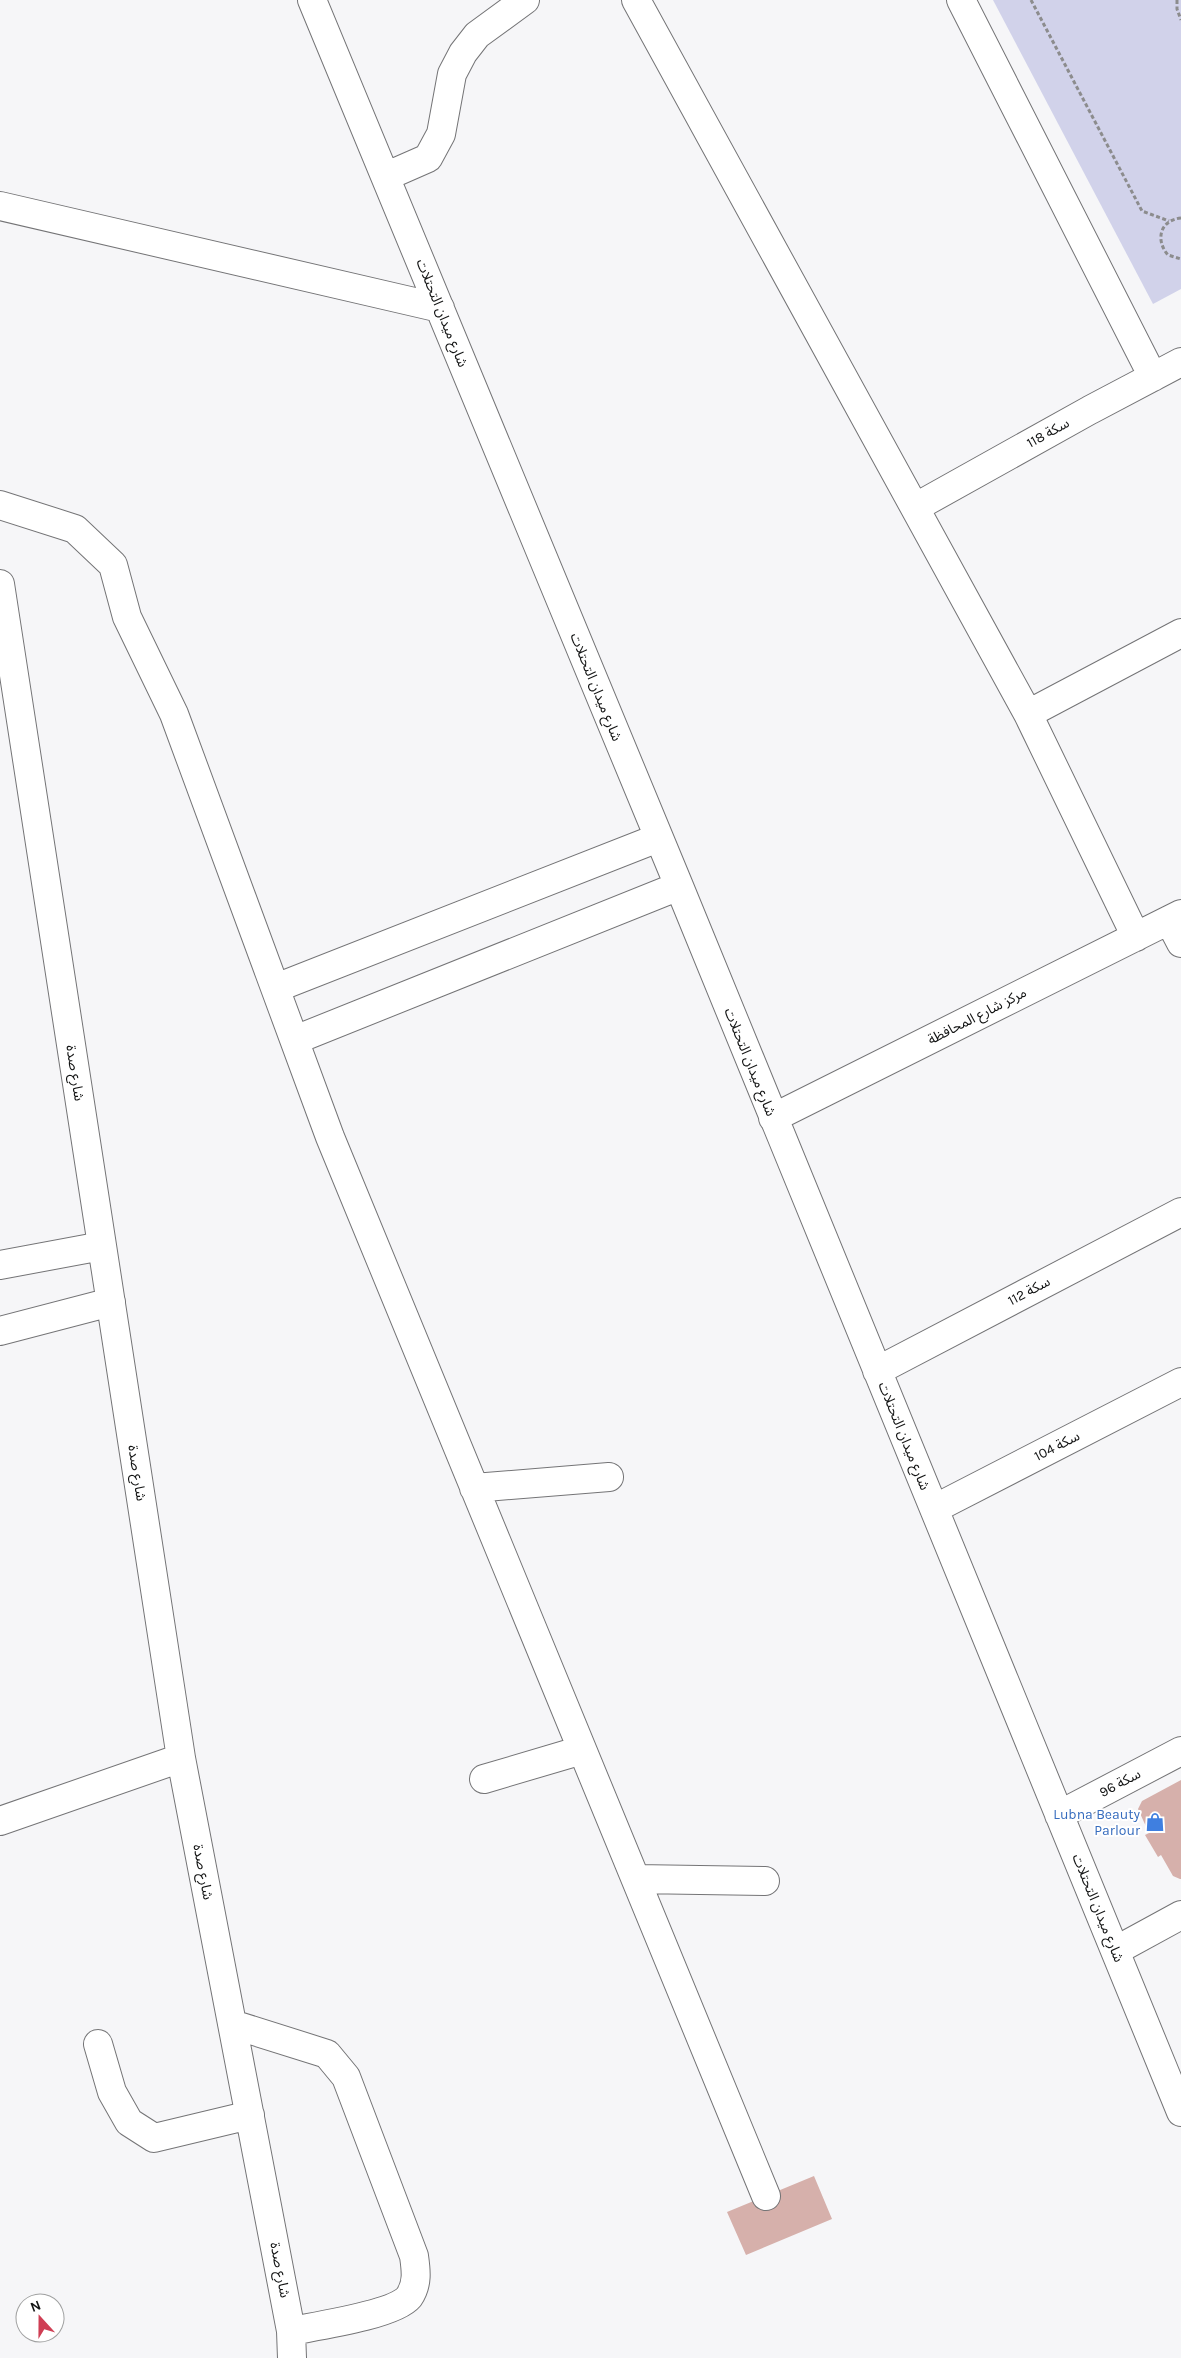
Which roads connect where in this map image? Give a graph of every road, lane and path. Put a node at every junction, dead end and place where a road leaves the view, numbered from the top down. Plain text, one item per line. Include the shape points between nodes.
1 (525, 0) edge
2 (636, 0) edge
3 (961, 0) edge
4 (1031, 0) edge
5 (1177, 0) edge
6 (316, 4) edge
7 (1181, 20) edge
8 (387, 176) junction
9 (0, 206) edge
10 (1181, 218) edge
11 (1169, 221) junction
12 (1181, 259) edge
13 (440, 308) junction
14 (1181, 362) edge
15 (1153, 377) junction
16 (0, 505) edge
17 (916, 507) junction
18 (0, 584) edge
19 (1181, 632) edge
20 (1028, 714) junction
21 (658, 838) junction
22 (680, 886) junction
23 (1177, 926) edge
24 (1136, 936) junction
25 (276, 988) junction
26 (295, 1040) junction
27 (773, 1118) junction
28 (1181, 1212) edge
29 (102, 1246) junction
30 (0, 1265) edge
31 (111, 1302) junction
32 (0, 1331) edge
33 (877, 1371) junction
34 (1181, 1382) edge
35 (609, 1477) dead end
36 (474, 1488) junction
37 (934, 1509) junction
38 (582, 1750) junction
39 (1181, 1752) edge
40 (181, 1758) junction
41 (484, 1780) dead end
42 (1059, 1815) junction
43 (0, 1821) edge
44 (636, 1879) junction
45 (766, 1881) dead end
46 (1181, 1915) edge
47 (1115, 1951) junction
48 (232, 2024) junction
49 (98, 2044) dead end
50 (1181, 2112) edge
51 (250, 2115) junction
52 (766, 2196) dead end
53 (291, 2331) junction
54 (292, 2358) edge

1 - 8 street via 477,35 463,54 452,74 442,134 428,158
2 - 17 street
3 - 15 street
4 - 11 path via 1142,211
5 - 7 path
6 - 8 street, شارع ميدان التحتلات
8 - 13 street, شارع ميدان التحتلات
9 - 13 street
10 - 11 path
11 - 12 path via 1161,231 1160,244 1168,255
13 - 21 street, شارع ميدان التحتلات
14 - 15 street, سكة 118
15 - 17 street, سكة 118
16 - 25 street via 75,529 113,565 127,617 174,714
17 - 20 street
18 - 29 street, شارع صدة
19 - 20 street
20 - 24 street
21 - 22 street, شارع ميدان التحتلات
21 - 25 street
22 - 26 street
22 - 27 street, شارع ميدان التحتلات
23 - 24 street, مركز شارع المحافظة
24 - 27 street, مركز شارع المحافظة
25 - 26 street
26 - 36 street via 330,1137
27 - 33 street, شارع ميدان التحتلات
28 - 33 street, سكة 112
29 - 30 street
29 - 31 street, شارع صدة
31 - 32 street
31 - 40 street, شارع صدة
33 - 37 street, شارع ميدان التحتلات
34 - 37 street, سكة 104
35 - 36 street
36 - 38 street
37 - 42 street, شارع ميدان التحتلات
38 - 41 street
38 - 44 street
39 - 42 street, سكة 96
40 - 43 street
40 - 48 street, شارع صدة
42 - 47 street, شارع ميدان التحتلات
44 - 45 street
44 - 52 street
46 - 47 street
47 - 50 street, شارع ميدان التحتلات
48 - 51 street, شارع صدة
48 - 53 street via 327,2054 346,2077 414,2256 417,2277 408,2297 383,2311
49 - 51 street via 112,2092 129,2122 154,2138
51 - 53 street, شارع صدة
53 - 54 street, شارع صدة

